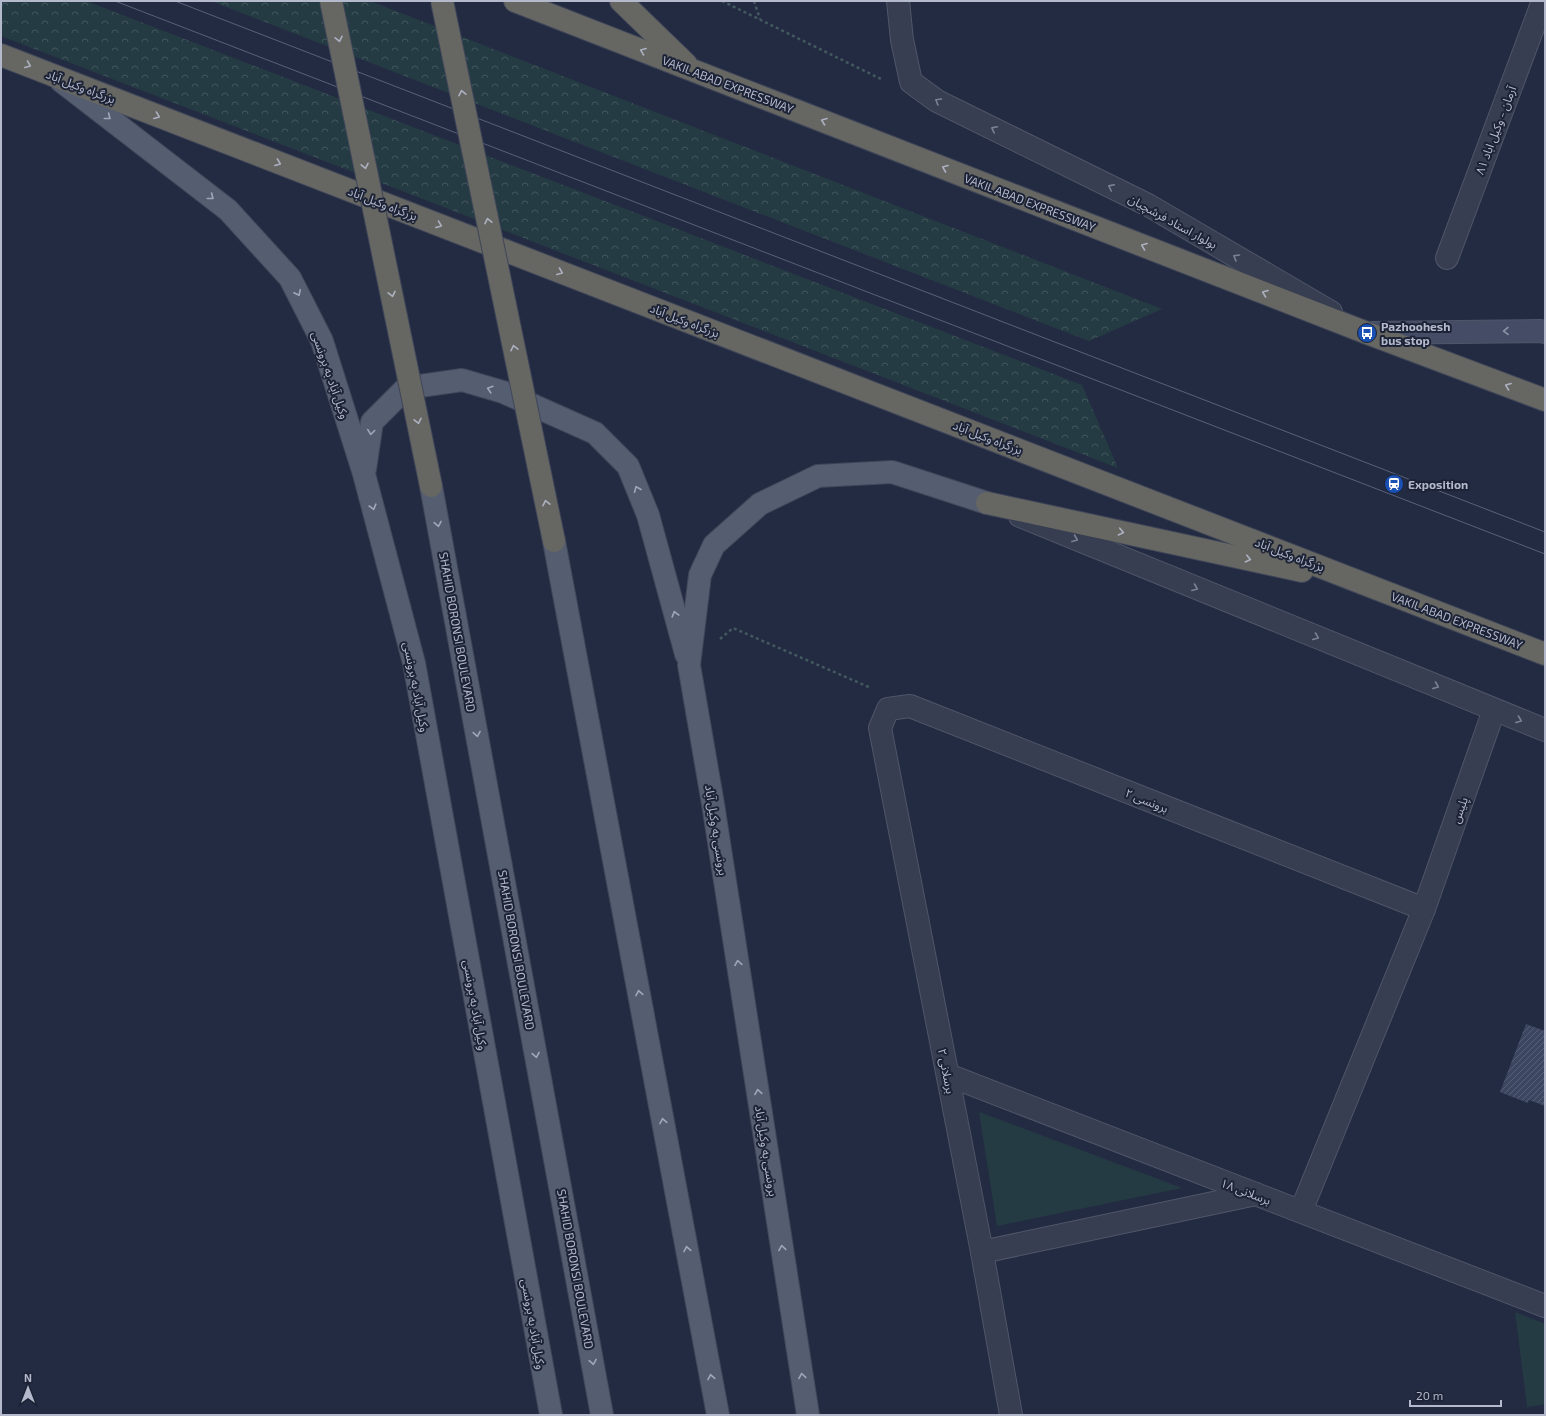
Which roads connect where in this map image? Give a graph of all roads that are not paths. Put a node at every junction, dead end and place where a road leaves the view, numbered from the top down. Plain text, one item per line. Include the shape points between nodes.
1 (331, 1) edge
2 (442, 1) edge
3 (515, 1) edge
4 (621, 1) edge
5 (898, 1) edge
6 (1543, 1) edge
7 (1, 55) edge
8 (693, 70) junction
9 (55, 76) junction
10 (1447, 258) dead end
11 (1545, 332) edge
12 (1367, 333) junction
13 (1545, 400) edge
14 (364, 474) junction
15 (431, 486) joint
16 (987, 503) junction
17 (554, 541) joint
18 (1370, 585) junction
19 (1545, 654) edge
20 (689, 665) junction
21 (1494, 710) junction
22 (880, 728) joint
23 (1545, 730) edge
24 (1424, 909) junction
25 (948, 1076) junction
26 (1256, 1194) junction
27 (1301, 1211) junction
28 (982, 1252) junction
29 (1545, 1306) edge
30 (550, 1415) edge
31 (602, 1415) edge
32 (718, 1415) edge
33 (808, 1415) edge
34 (1011, 1415) edge

1 -> 15 highway, bridge
17 -> 2 highway, bridge
8 -> 3 highway, VAKIL ABAD EXPRESSWAY
4 - 8 highway
12 -> 5 street, بولوار استاد فرشچیان via 1148,205 937,102 911,82 902,40
6 - 10 street, آرمان - وکیل اباد ۸۱
7 -> 9 highway, بزرگراه وکیل آباد
12 -> 8 highway, VAKIL ABAD EXPRESSWAY
9 -> 14 main road, وکیل آباد به برونسی via 228,210 290,278 322,341
9 -> 18 highway, بزرگراه وکیل آباد
11 -> 12 main road
13 -> 12 highway, VAKIL ABAD EXPRESSWAY
20 -> 14 main road via 648,515 628,466 595,433 503,392 462,380 406,388 372,422
14 -> 30 main road, وکیل آباد به برونسی via 414,663
15 -> 31 main road, SHAHID BORONSI BOULEVARD
16 -> 18 highway
16 - 20 main road, برونسی به وکیل آباد via 892,472 818,476 760,504 714,545 700,575
16 -> 21 street
32 -> 17 main road
18 - 19 highway, VAKIL ABAD EXPRESSWAY
33 -> 20 main road, برونسی به وکیل آباد via 714,804
21 -> 23 street
21 - 24 street, پلیس
22 - 24 street, برونسی ۲ via 888,709 910,706
22 - 25 street, برسلانی ۲
24 - 27 street, پلیس
25 - 26 street, برسلانی ۱۸
25 - 28 street, برسلانی ۲
26 - 27 street, برسلانی ۱۸
26 - 28 street
27 - 29 street, برسلانی ۱۸
28 - 34 street, برسلانی ۲

